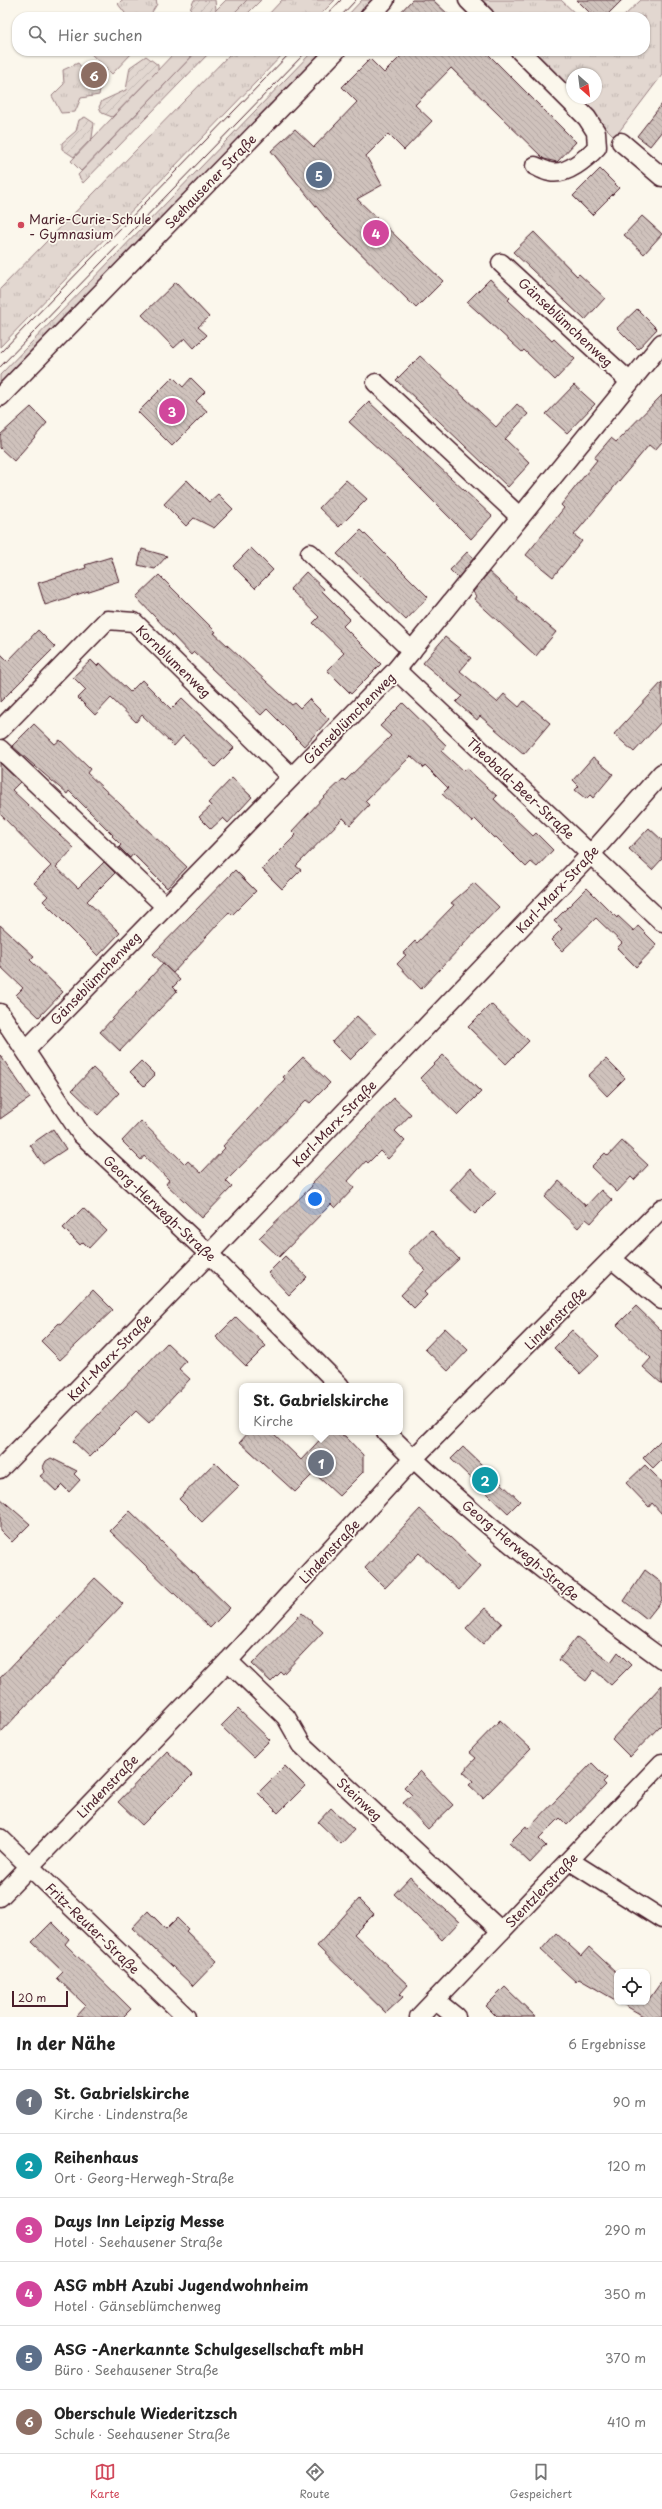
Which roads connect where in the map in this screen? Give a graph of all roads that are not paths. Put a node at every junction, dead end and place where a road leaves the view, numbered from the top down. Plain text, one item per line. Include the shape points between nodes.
1 (385, 0) edge
2 (468, 0) edge
3 (374, 12) edge
4 (480, 12) edge
5 (331, 56) edge
6 (525, 56) edge
7 (621, 142) dead end
8 (535, 166) dead end
9 (662, 177) edge
10 (501, 263) dead end
11 (662, 343) edge
12 (630, 382) junction
13 (376, 383) dead end
14 (0, 397) edge
15 (520, 517) junction
16 (310, 552) dead end
17 (412, 651) junction
18 (396, 670) junction
19 (0, 730) edge
20 (0, 749) edge
21 (662, 773) edge
22 (291, 776) junction
23 (591, 854) junction
24 (165, 906) junction
25 (662, 922) edge
26 (0, 1013) edge
27 (26, 1050) junction
28 (662, 1208) edge
29 (209, 1254) junction
30 (613, 1260) junction
31 (662, 1300) edge
32 (337, 1383) edge
33 (389, 1435) edge
34 (414, 1459) junction
35 (0, 1469) edge
36 (662, 1659) edge
37 (228, 1661) junction
38 (662, 1763) edge
39 (0, 1838) edge
40 (570, 1861) junction
41 (29, 1867) junction
42 (0, 1897) edge
43 (662, 1919) edge
44 (501, 1931) junction
45 (435, 2000) junction
46 (186, 2017) edge
47 (419, 2017) edge
48 (456, 2017) edge

1 - 3 street
2 - 4 street
5 - 14 street, Seehausener Straße
6 - 8 street via 587,118 596,132 597,147 588,158 562,171 551,173
7 - 9 street
10 - 12 street, Gänseblümchenweg
11 - 12 street, Gänseblümchenweg
12 - 15 street, Gänseblümchenweg
13 - 15 street
15 - 17 street, Gänseblümchenweg
16 - 17 street
17 - 18 street, Gänseblümchenweg
18 - 22 street, Gänseblümchenweg
18 - 23 street, Theobald-Beer-Straße
19 - 22 street, Kornblumenweg via 107,620 134,622
20 - 24 street
21 - 23 street, Karl-Marx-Straße
22 - 24 street, Gänseblümchenweg
23 - 25 street, Theobald-Beer-Straße
23 - 29 street, Karl-Marx-Straße
24 - 27 street, Gänseblümchenweg
26 - 27 street, Georg-Herwegh-Straße
27 - 29 street, Georg-Herwegh-Straße via 81,1134
28 - 30 street, Lindenstraße
29 - 32 street, Georg-Herwegh-Straße
29 - 35 street, Karl-Marx-Straße
30 - 31 street
30 - 34 street, Lindenstraße
33 - 34 street, Georg-Herwegh-Straße
34 - 36 street, Georg-Herwegh-Straße via 560,1585
34 - 37 street, Lindenstraße
37 - 41 street, Lindenstraße
37 - 44 street, Steinweg via 286,1718 302,1745
38 - 40 street, Stentzlerstraße
39 - 41 street, Fritz-Reuter-Straße
40 - 43 street
40 - 44 street, Stentzlerstraße
41 - 42 street, Lindenstraße
41 - 46 street, Fritz-Reuter-Straße
44 - 45 street, Stentzlerstraße
45 - 47 street, Stentzlerstraße
45 - 48 street

